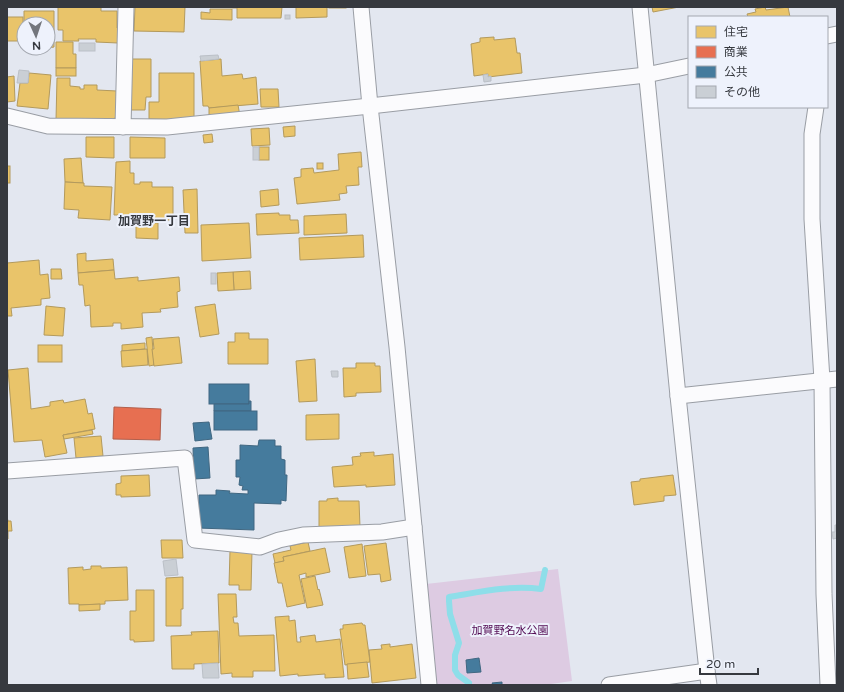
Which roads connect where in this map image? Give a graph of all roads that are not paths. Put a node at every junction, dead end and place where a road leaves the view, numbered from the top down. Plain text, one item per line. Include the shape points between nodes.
1 (126, 7) edge
2 (361, 7) edge
3 (640, 7) edge
4 (688, 66) edge
5 (646, 75) junction
6 (370, 106) junction
7 (816, 108) edge
8 (7, 116) edge
9 (123, 127) junction
10 (830, 379) edge
11 (678, 396) junction
12 (7, 471) edge
13 (414, 527) junction
14 (708, 678) edge
15 (429, 685) edge
16 (609, 685) edge
17 (828, 685) edge

1 - 9 street
2 - 6 street
3 - 5 street
4 - 5 street
5 - 6 street
5 - 11 street
6 - 9 street via 167,128
6 - 13 street
7 - 10 street via 812,134 812,219
8 - 9 street via 48,126
10 - 11 street
10 - 17 street via 824,594
11 - 14 street
12 - 13 street via 185,458 195,540 260,546 303,535 382,532
13 - 15 street
14 - 16 street

